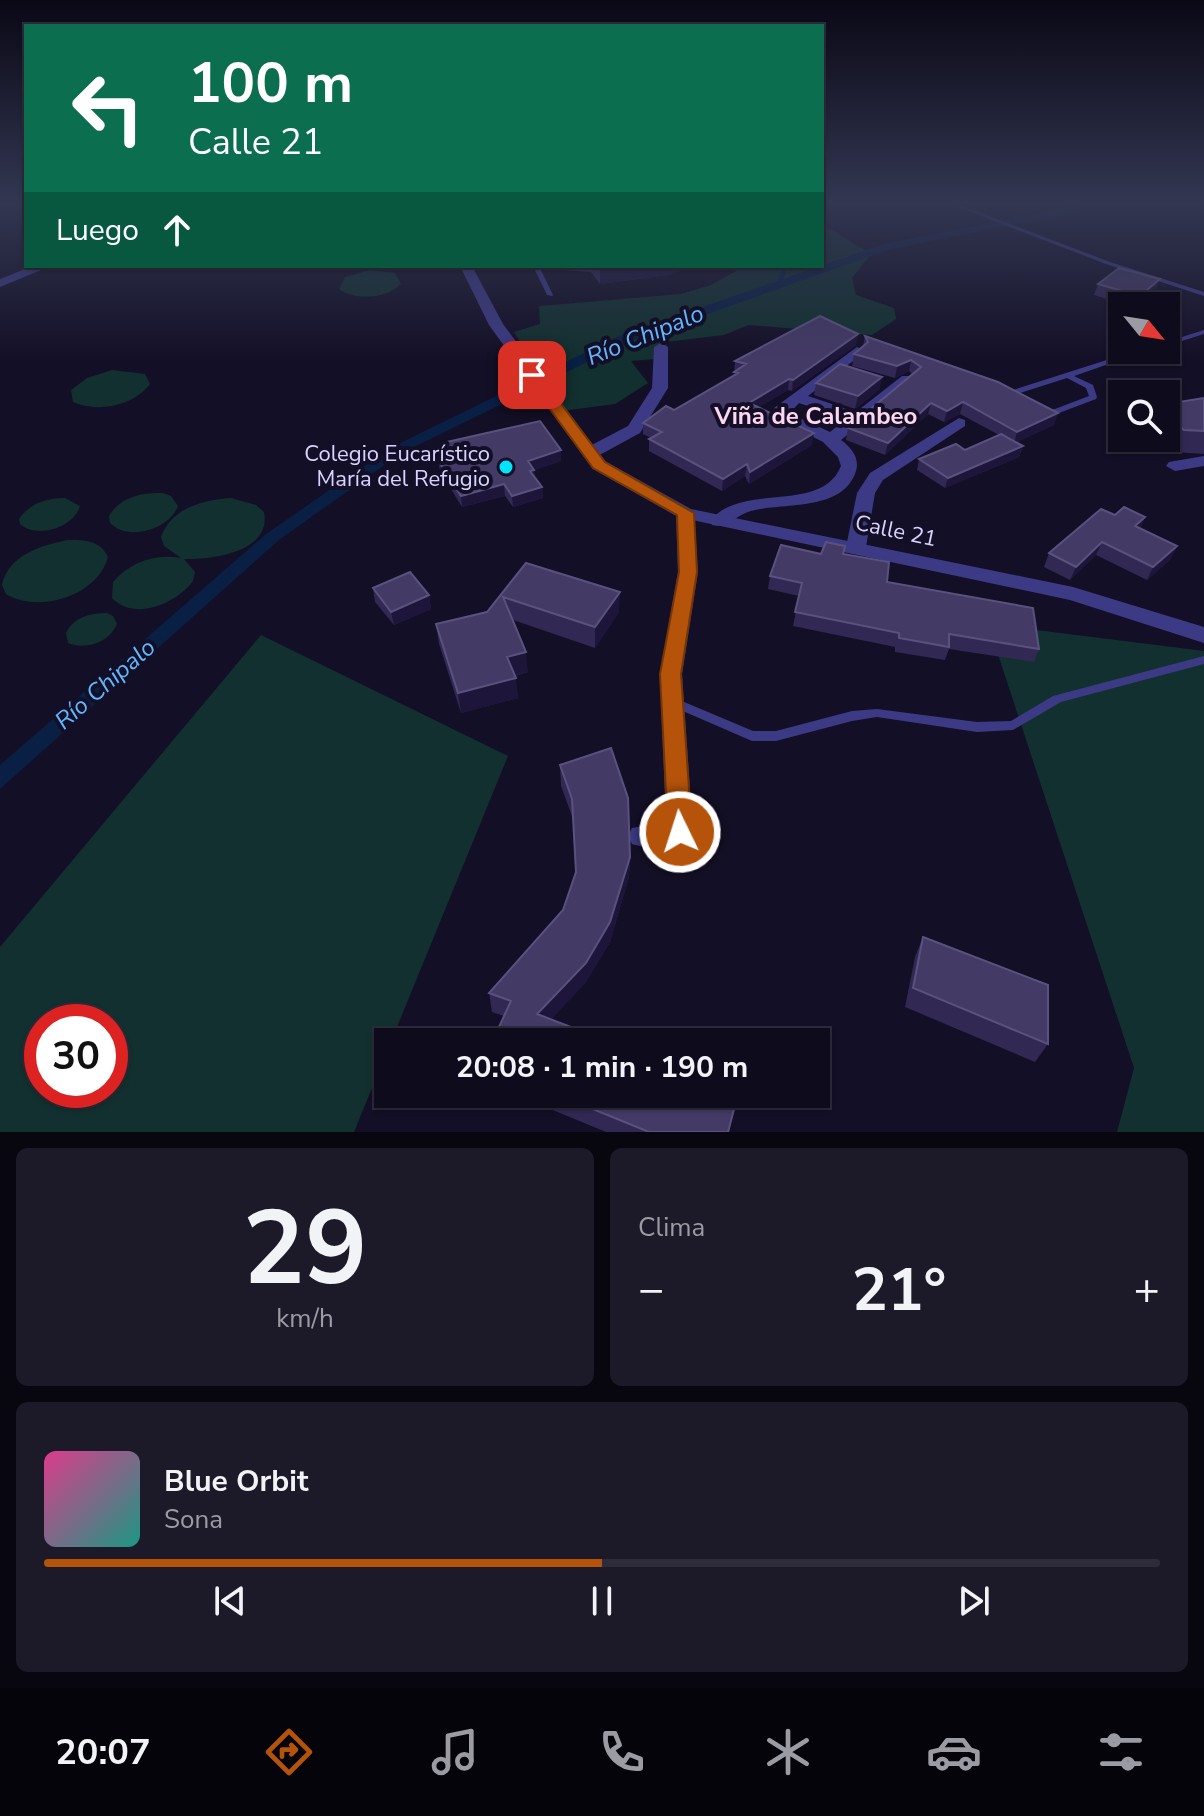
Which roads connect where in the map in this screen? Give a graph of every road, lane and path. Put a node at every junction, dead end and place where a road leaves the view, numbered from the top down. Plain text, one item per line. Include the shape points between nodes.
1 (1092, 257) edge
2 (40, 268) edge
3 (467, 268) edge
4 (537, 268) edge
5 (0, 283) edge
6 (1204, 294) edge
7 (550, 295) dead end
8 (1204, 332) edge
9 (1180, 340) edge
10 (661, 347) dead end
11 (857, 351) edge
12 (1108, 362) edge
13 (835, 368) junction
14 (1067, 375) junction
15 (797, 397) junction
16 (858, 418) junction
17 (959, 423) dead end
18 (832, 439) junction
19 (590, 453) junction
20 (1204, 461) edge
21 (1175, 466) dead end
22 (685, 513) junction
23 (719, 521) junction
24 (856, 547) junction
25 (1204, 635) edge
26 (1204, 660) edge
27 (671, 702) junction
28 (641, 836) dead end

1 - 6 lane
2 - 5 street
3 - 19 street, Calle 21 via 496,325
4 - 7 lane
8 - 9 lane
10 - 19 street via 660,388 634,429
11 - 13 street
12 - 14 lane
13 - 15 street
13 - 16 street via 902,383
14 - 14 lane via 1090,387 1093,397 1056,411 1030,408 1014,398 1016,392
15 - 16 street
15 - 18 street via 782,408 782,415
16 - 18 street
17 - 24 street via 876,477 866,493
18 - 23 street via 848,460 843,480 821,494 753,503
19 - 22 street, Calle 21 via 599,465
20 - 21 street
22 - 23 street, Calle 21
22 - 27 street via 688,572
23 - 24 street, Calle 21
24 - 25 street, Calle 21 via 1073,594
26 - 27 lane via 1057,699 1013,725 977,727 877,713 776,736 752,736
27 - 28 street via 680,832

